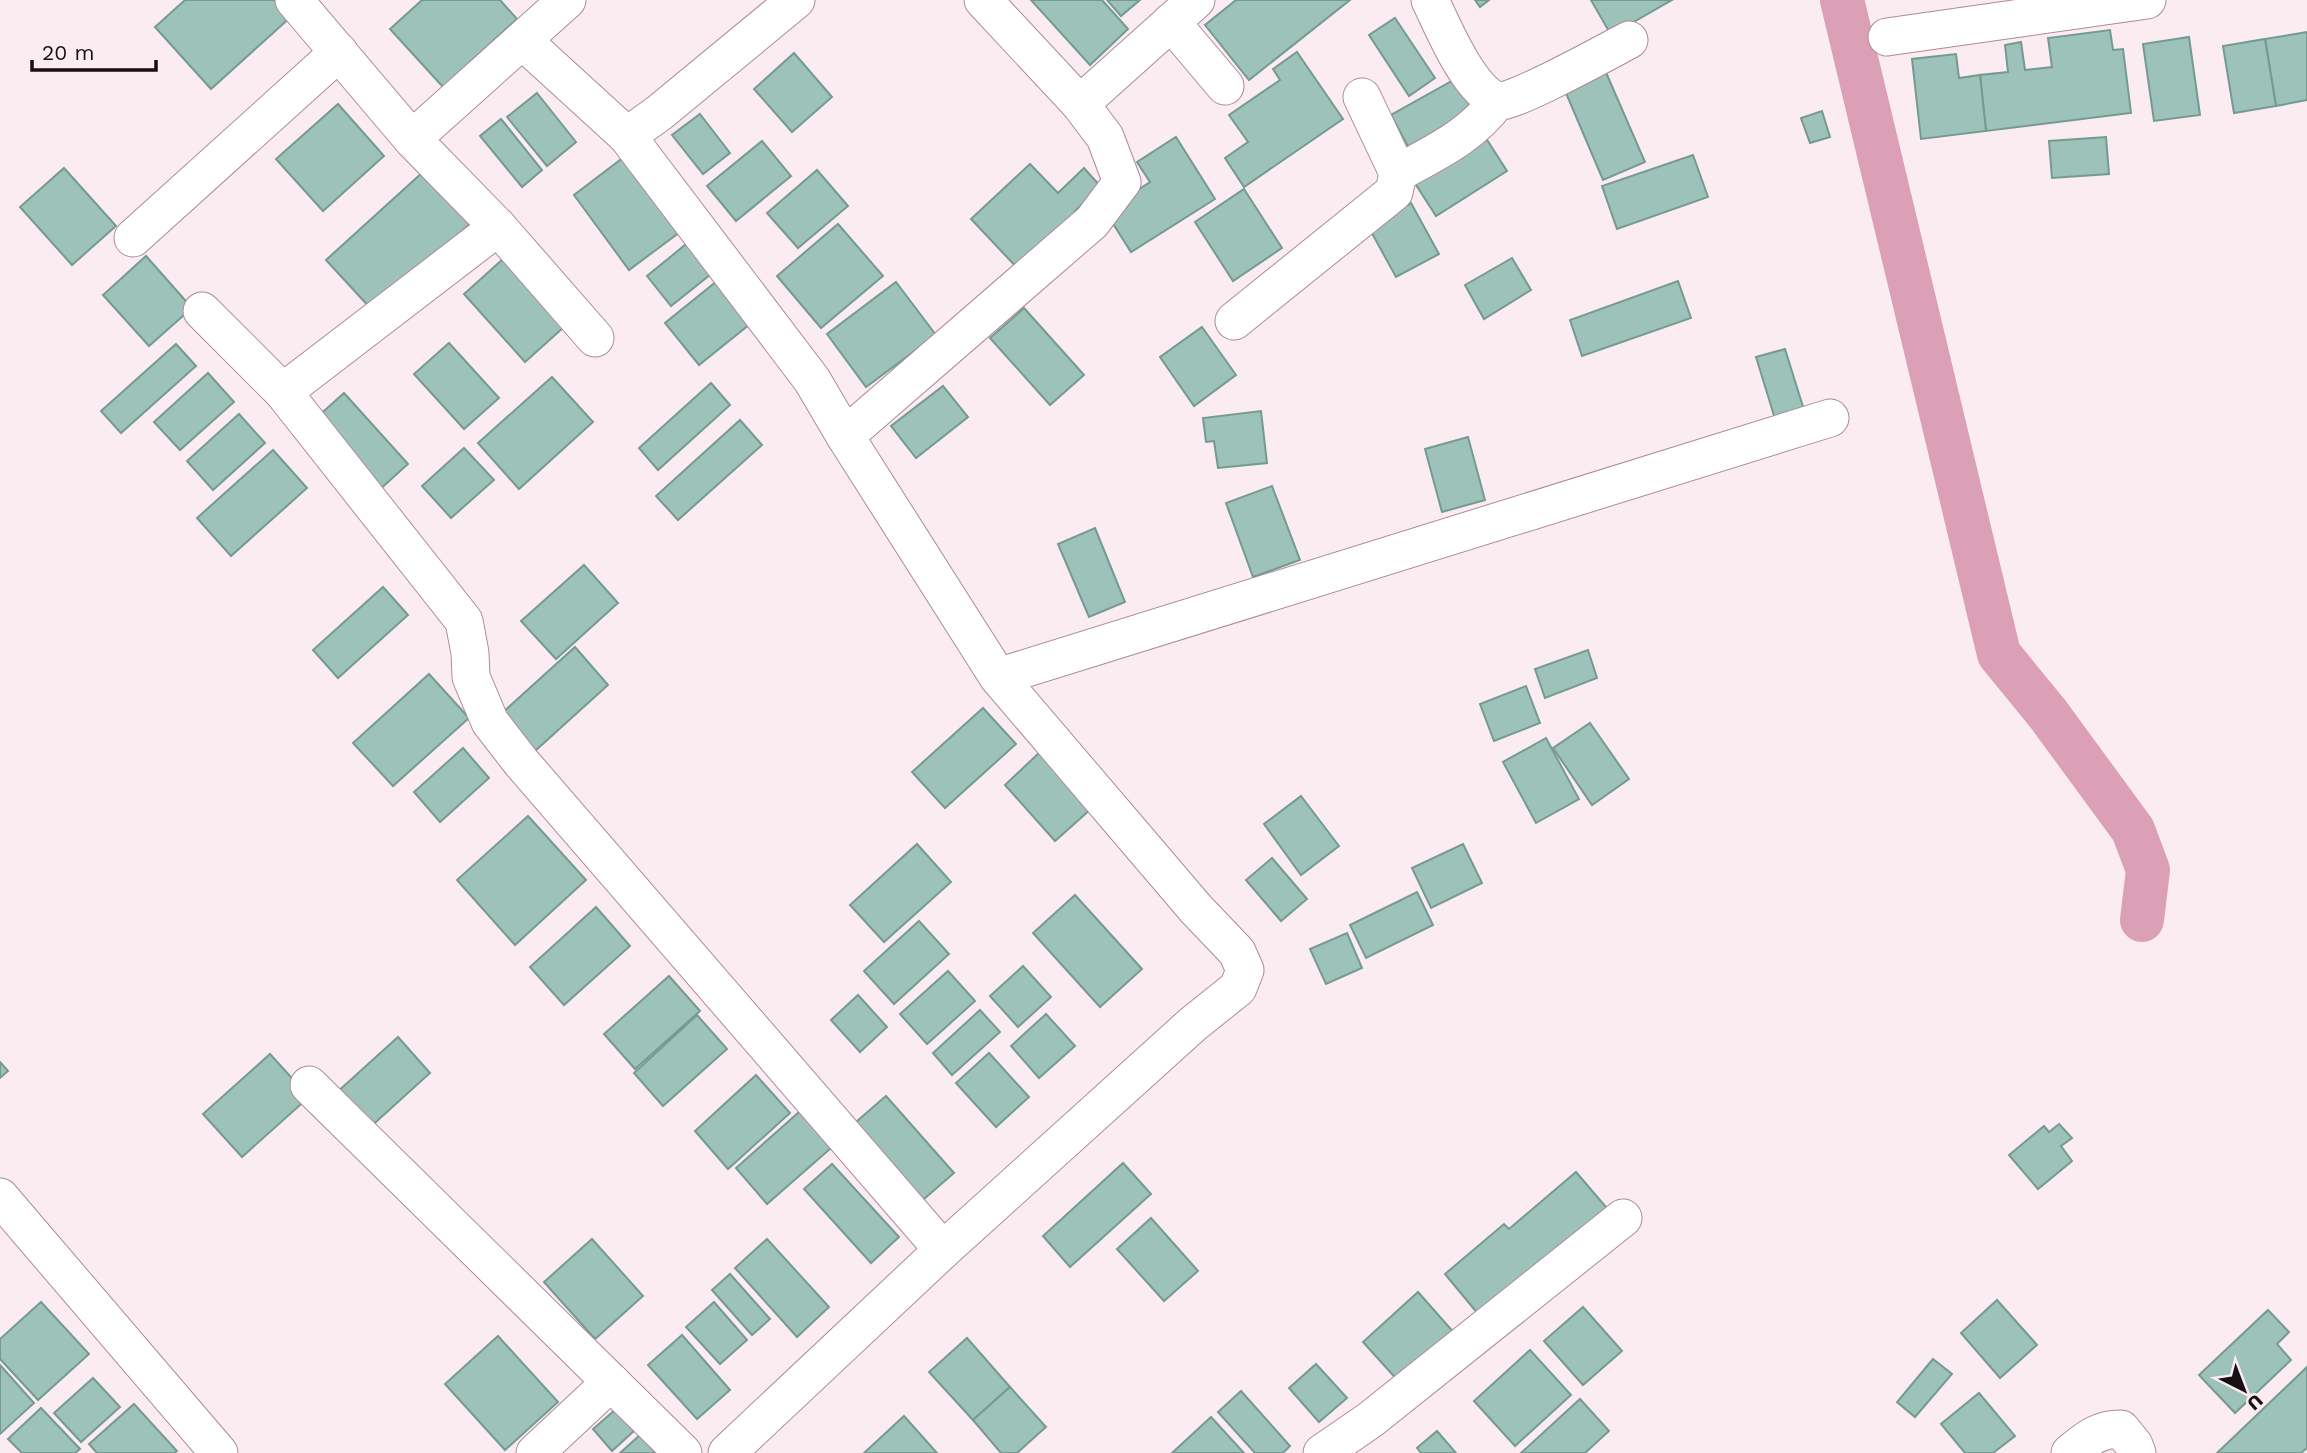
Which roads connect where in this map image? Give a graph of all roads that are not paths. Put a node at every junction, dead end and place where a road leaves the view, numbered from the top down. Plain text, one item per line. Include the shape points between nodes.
1 (295, 0) edge
2 (567, 0) edge
3 (796, 0) edge
4 (983, 0) edge
5 (1430, 0) edge
6 (2147, 0) edge
7 (1183, 11) edge
8 (1888, 37) dead end
9 (1629, 40) dead end
10 (523, 41) junction
11 (339, 52) junction
12 (1225, 86) dead end
13 (1362, 97) dead end
14 (1497, 101) junction
15 (1080, 104) junction
16 (626, 136) junction
17 (412, 139) junction
18 (1398, 173) junction
19 (498, 227) junction
20 (133, 238) dead end
21 (202, 311) dead end
22 (1234, 321) dead end
23 (595, 338) dead end
24 (283, 392) junction
25 (1830, 418) dead end
26 (845, 436) junction
27 (998, 677) junction
28 (309, 1085) dead end
29 (0, 1197) edge
30 (1623, 1218) dead end
31 (943, 1250) junction
32 (611, 1382) junction
33 (219, 1453) edge
34 (535, 1453) edge
35 (682, 1453) edge
36 (727, 1453) edge
37 (1322, 1453) edge
38 (2070, 1453) edge
39 (2137, 1453) edge

1 - 11 street
2 - 10 street
3 - 16 street
4 - 15 street
5 - 14 street via 1472,81
6 - 8 street
7 - 12 street
7 - 15 street
9 - 14 street via 1506,102
10 - 16 street
10 - 17 street
11 - 17 street
11 - 20 street
13 - 18 street
14 - 18 street via 1462,137
15 - 26 street via 1105,137 1122,182 1092,222
16 - 26 street via 812,380
17 - 19 street
18 - 22 street via 1394,192
19 - 23 street
19 - 24 street
21 - 24 street
24 - 31 street via 464,621 471,677 489,722
25 - 27 street
26 - 27 street
27 - 31 street via 1237,952 1245,970 1238,988
28 - 32 street
29 - 33 street
30 - 37 street via 1370,1420
31 - 36 street
32 - 34 street
32 - 35 street
38 - 39 street via 2094,1433 2109,1429 2121,1429

